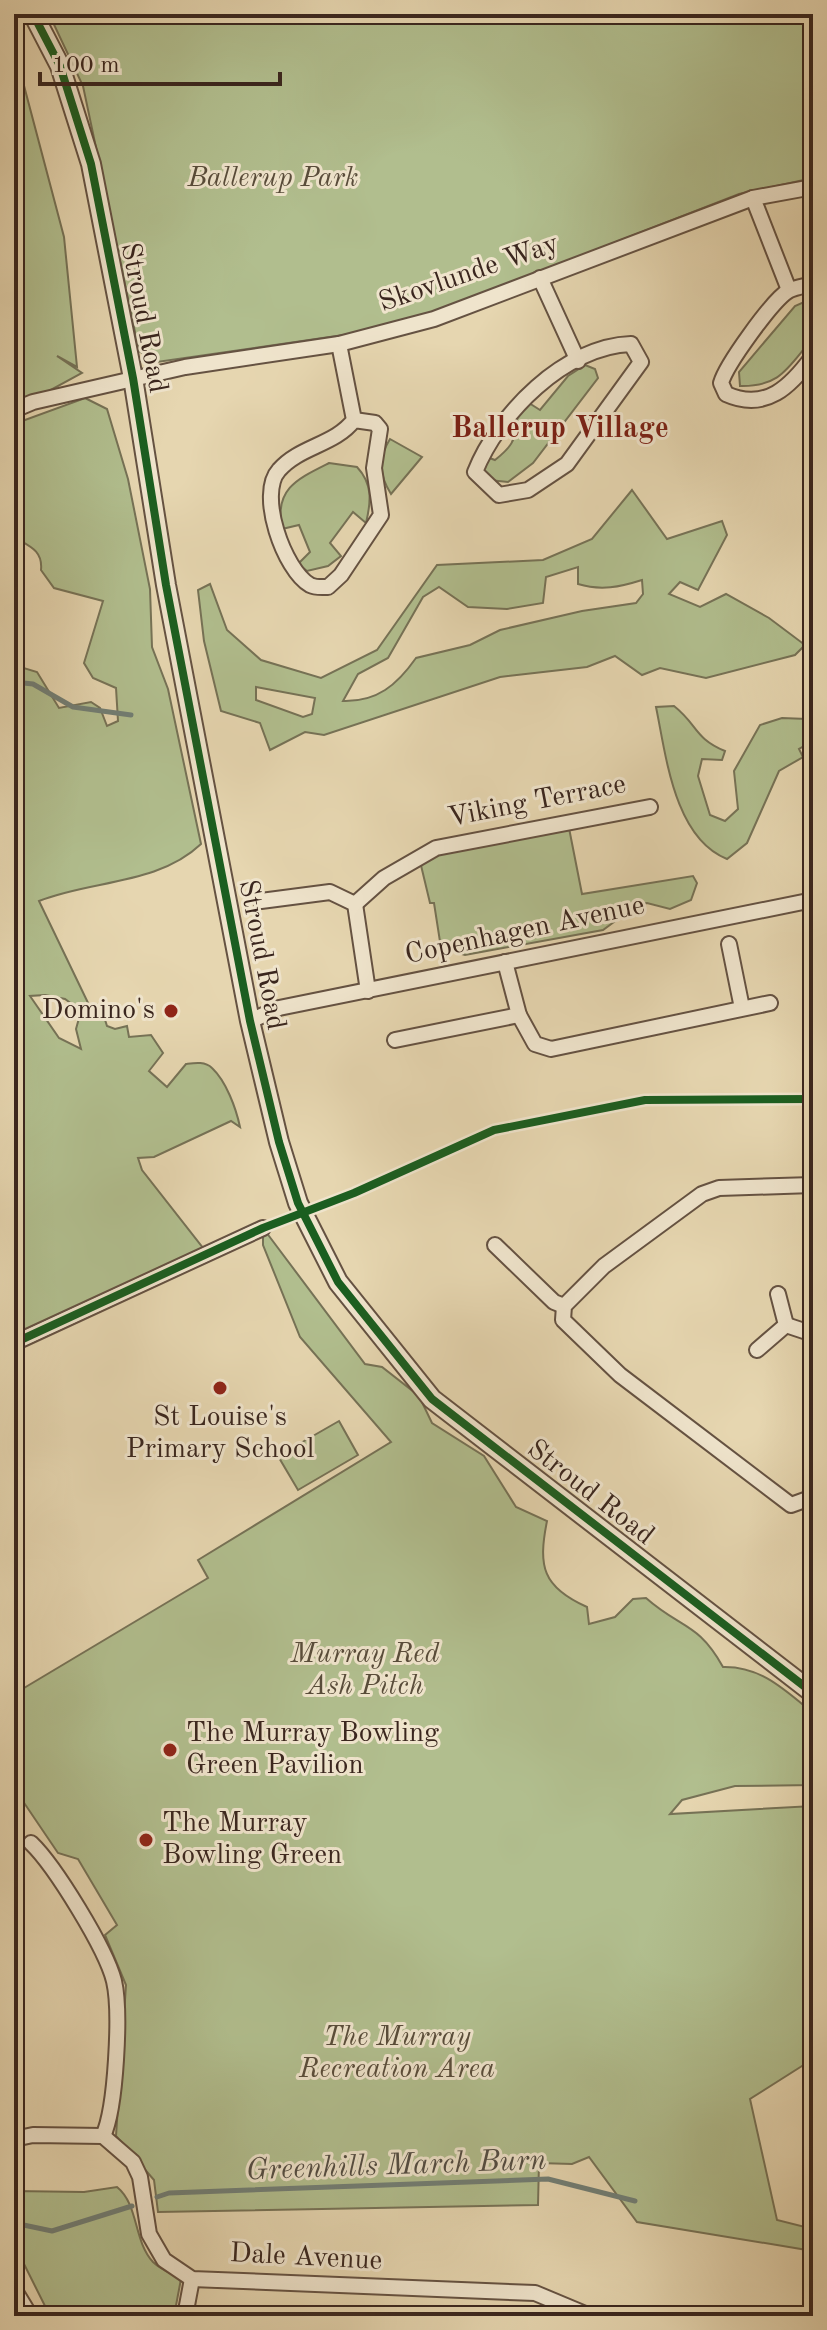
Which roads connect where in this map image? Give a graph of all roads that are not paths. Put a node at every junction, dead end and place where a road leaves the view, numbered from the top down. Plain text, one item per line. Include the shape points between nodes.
1 (33, 14) edge
2 (813, 187) edge
3 (753, 198) junction
4 (540, 278) junction
5 (813, 284) edge
6 (789, 290) junction
7 (339, 344) junction
8 (813, 356) edge
9 (578, 361) junction
10 (133, 378) junction
11 (14, 410) edge
12 (354, 420) junction
13 (650, 807) dead end
14 (813, 900) edge
15 (261, 901) dead end
16 (355, 904) junction
17 (729, 944) dead end
18 (505, 962) junction
19 (368, 991) junction
20 (770, 1003) dead end
21 (742, 1008) junction
22 (519, 1015) junction
23 (250, 1021) junction
24 (395, 1040) dead end
25 (813, 1185) edge
26 (263, 1228) dead end
27 (495, 1245) dead end
28 (778, 1294) dead end
29 (564, 1306) junction
30 (786, 1325) junction
31 (813, 1334) edge
32 (14, 1343) edge
33 (757, 1350) dead end
34 (813, 1497) edge
35 (813, 1693) edge
36 (31, 1843) dead end
37 (103, 2136) junction
38 (14, 2139) edge
39 (192, 2279) junction
40 (14, 2293) edge
41 (28, 2316) edge
42 (185, 2316) edge
43 (590, 2316) edge

1 - 10 street, Stroud Road via 60,66 91,164
2 - 3 street, Skovlunde Way
3 - 4 street, Skovlunde Way
3 - 6 street
4 - 7 street, Skovlunde Way via 434,319
4 - 9 street
5 - 6 street
6 - 8 street via 733,358 721,383 726,394 738,399 767,399 783,392
7 - 10 street, Skovlunde Way
7 - 12 street
9 - 9 street via 515,404 483,451 475,472 499,495 528,490 567,464 641,362 631,344 610,345
10 - 11 street, Skovlunde Way
10 - 23 street, Stroud Road via 166,585
12 - 12 street via 375,423 380,429 374,468 381,515 341,575 328,587 314,587 302,579 283,550 269,491 279,469 309,448 343,435
13 - 16 street, Viking Terrace via 436,848 384,878
14 - 18 street, Copenhagen Avenue
15 - 16 street via 330,892
16 - 19 street
17 - 21 street
18 - 19 street, Copenhagen Avenue
18 - 22 street
19 - 23 street, Copenhagen Avenue via 279,1008
20 - 21 street
21 - 22 street via 551,1049 535,1044
22 - 24 street
23 - 35 street, Stroud Road via 298,1203 338,1282 432,1399
25 - 29 street via 719,1188 702,1194 604,1266
26 - 32 street
27 - 29 street
28 - 30 street
29 - 34 street via 568,1328 620,1375 791,1505
30 - 31 street
30 - 33 street
36 - 37 street via 93,1937 114,1983 114,2069
37 - 38 street
37 - 39 street, Dale Avenue via 136,2169 149,2234 164,2260
39 - 42 street
39 - 43 street, Dale Avenue via 535,2293
40 - 41 street

